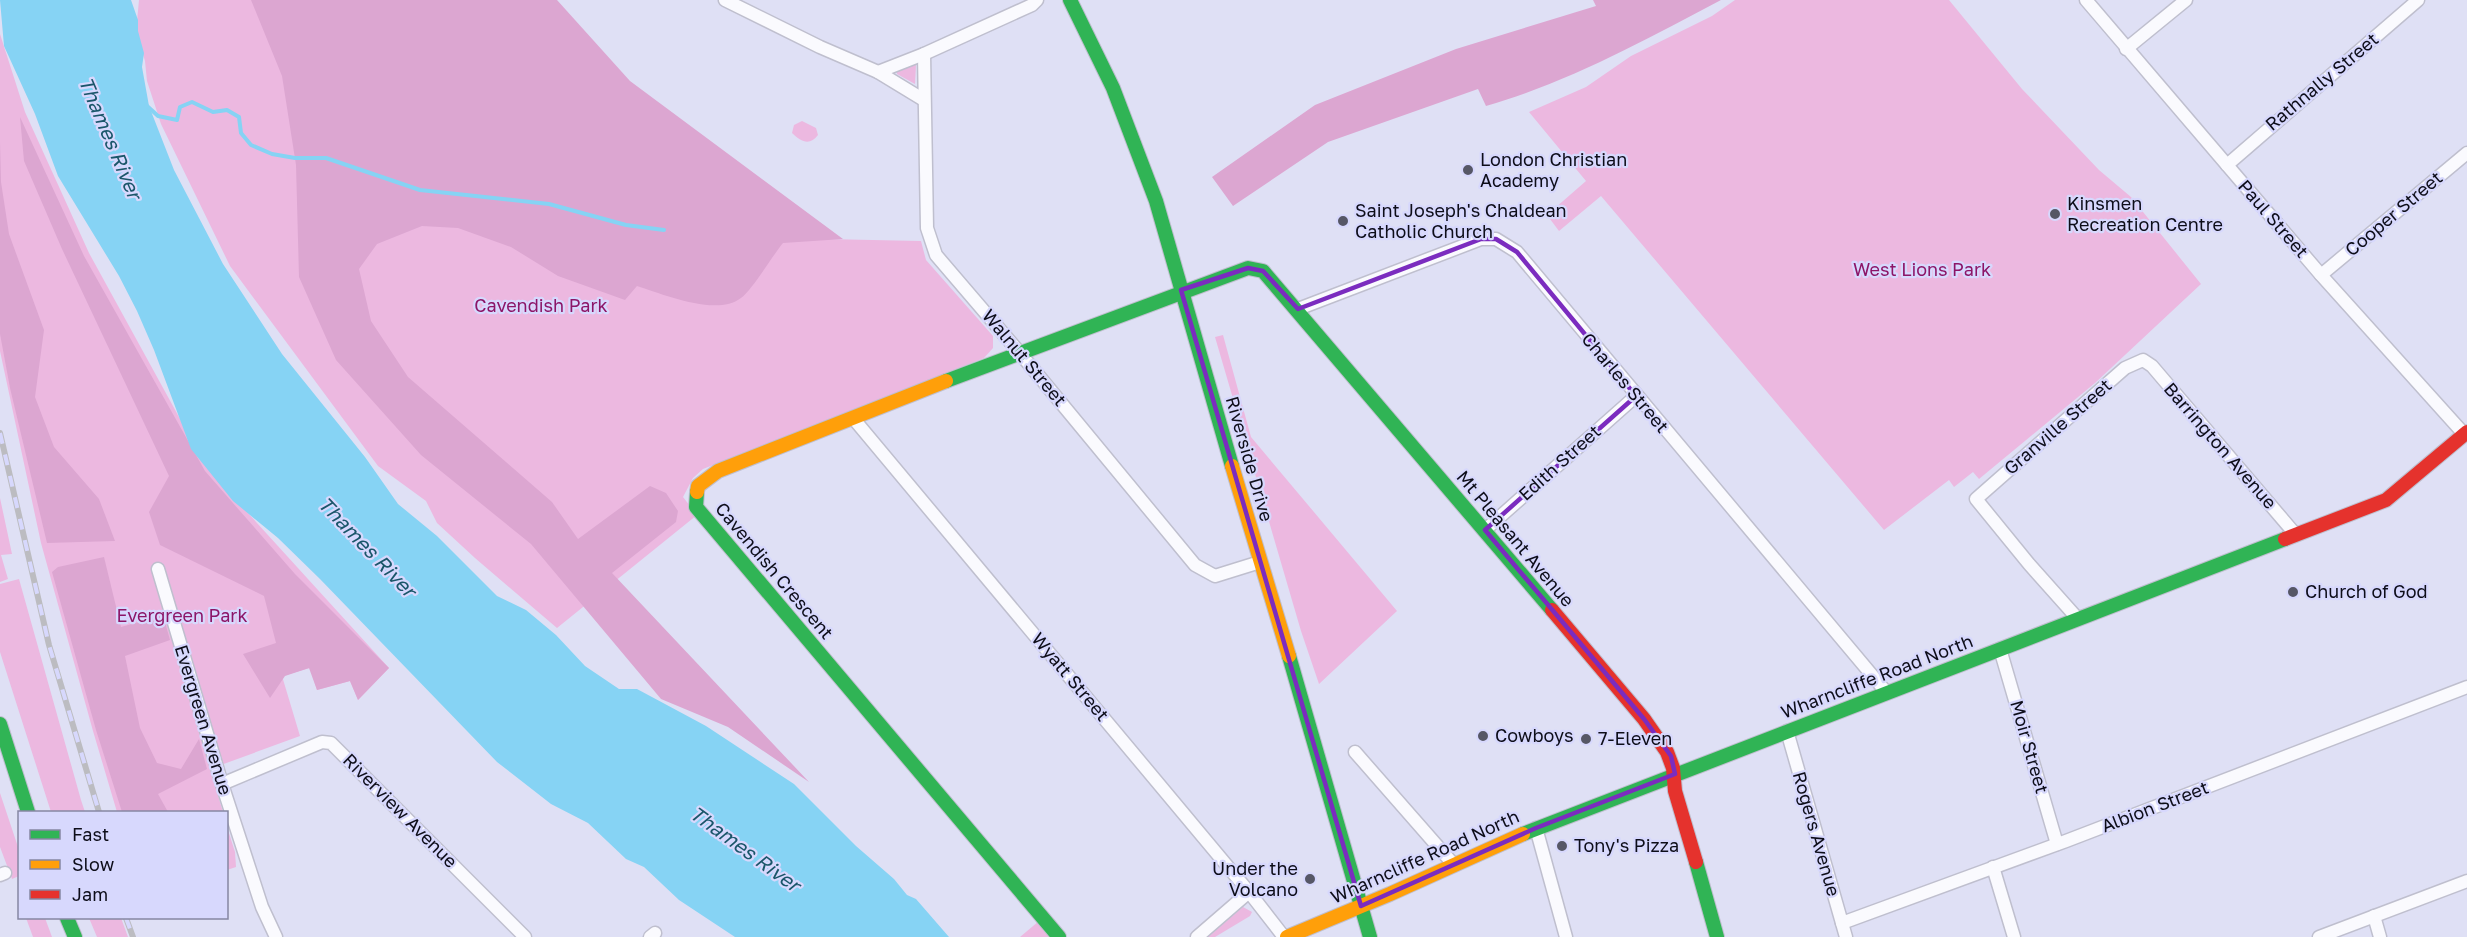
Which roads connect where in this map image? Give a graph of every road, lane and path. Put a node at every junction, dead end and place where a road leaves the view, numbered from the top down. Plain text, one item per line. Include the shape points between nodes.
1 (724, 0) edge
2 (1037, 0) edge
3 (1070, 0) edge
4 (2086, 0) edge
5 (2186, 0) edge
6 (2418, 0) edge
7 (2126, 49) junction
8 (924, 54) junction
9 (878, 72) junction
10 (924, 100) junction
11 (2467, 153) edge
12 (2227, 165) junction
13 (2321, 275) junction
14 (1181, 291) junction
15 (1298, 309) junction
16 (1019, 352) junction
17 (2144, 360) joint
18 (1636, 396) junction
19 (853, 418) junction
20 (2465, 433) edge
21 (1485, 530) junction
22 (2296, 535) junction
23 (1260, 562) junction
24 (158, 569) dead end
25 (2078, 619) junction
26 (2000, 649) junction
27 (2467, 687) edge
28 (1887, 693) junction
29 (0, 724) edge
30 (1787, 731) junction
31 (1355, 752) dead end
32 (1675, 774) junction
33 (222, 784) junction
34 (27, 811) edge
35 (1536, 828) junction
36 (2057, 844) junction
37 (1454, 865) junction
38 (1993, 867) junction
39 (2467, 881) edge
40 (1249, 892) junction
41 (1361, 906) junction
42 (2374, 916) junction
43 (67, 919) edge
44 (1842, 923) junction
45 (75, 937) edge
46 (276, 937) edge
47 (525, 937) edge
48 (1059, 937) edge
49 (1197, 937) edge
50 (1286, 937) edge
51 (1370, 937) edge
52 (1566, 937) edge
53 (1716, 937) edge
54 (1846, 937) edge
55 (2014, 937) edge
56 (2319, 937) edge
57 (2380, 937) edge

1 - 9 street
2 - 8 street
3 - 14 main road, Riverside Drive via 1113,88 1156,201
4 - 7 street, Paul Street
5 - 7 street
6 - 12 street, Rathnally Street
7 - 12 street, Paul Street
8 - 9 street
8 - 10 street, Walnut Street
9 - 10 street
10 - 16 street, Walnut Street via 927,228 936,255
11 - 13 street, Cooper Street
12 - 13 street, Paul Street
13 - 20 street, Paul Street
14 - 15 main road, Mt Pleasant Avenue via 1248,267 1263,271
14 - 16 main road, Cavendish Crescent
14 - 23 main road, Riverside Drive
15 - 18 street, Charles Street via 1481,239 1496,239 1516,252
15 - 21 main road, Mt Pleasant Avenue
16 - 19 main road, Cavendish Crescent
16 - 23 street, Walnut Street via 1195,565 1215,576
17 - 22 street, Barrington Avenue
17 - 25 street, Granville Street via 2126,369 1976,498
18 - 21 street, Edith Street
18 - 28 street, Charles Street
19 - 40 street, Wyatt Street
19 - 48 main road, Cavendish Crescent via 718,471 698,486 696,507
20 - 22 main road, Wharncliffe Road North via 2386,500
21 - 32 main road, Mt Pleasant Avenue via 1644,719 1671,756
22 - 25 main road, Wharncliffe Road North
23 - 41 main road, Riverside Drive
24 - 33 street, Evergreen Avenue
25 - 26 main road, Wharncliffe Road North
26 - 28 main road, Wharncliffe Road North
26 - 36 street, Moir Street
27 - 36 street, Albion Street
28 - 30 main road, Wharncliffe Road North
29 - 34 main road
30 - 32 main road, Wharncliffe Road North
30 - 44 street, Rogers Avenue
31 - 37 street
32 - 35 main road, Wharncliffe Road North
32 - 53 main road, Mt Pleasant Avenue via 1675,791
33 - 46 street, Evergreen Avenue via 262,907
33 - 47 street, Riverview Avenue via 322,742 331,743
35 - 37 main road, Wharncliffe Road North
35 - 52 street
36 - 38 street, Albion Street
37 - 41 main road, Wharncliffe Road North
38 - 44 street, Albion Street
38 - 55 street
39 - 42 street
40 - 49 street
40 - 50 street, Wyatt Street
41 - 50 main road, Wharncliffe Road North
41 - 51 main road, Riverside Drive
42 - 56 street
42 - 57 street
43 - 45 main road
44 - 54 street, Rogers Avenue

